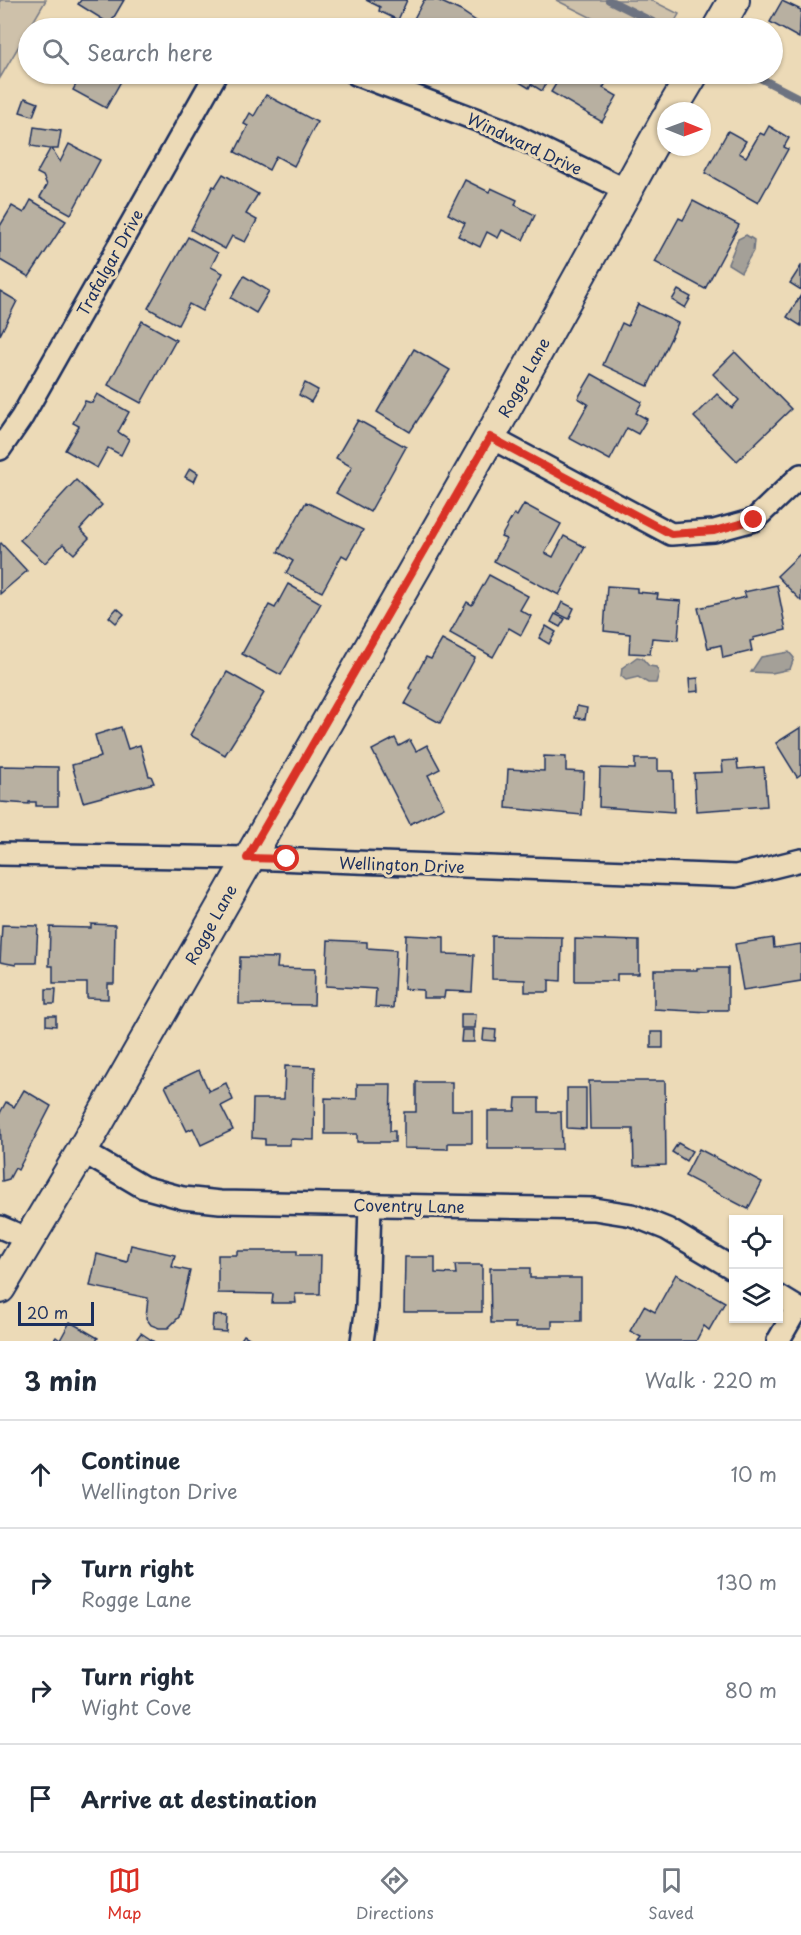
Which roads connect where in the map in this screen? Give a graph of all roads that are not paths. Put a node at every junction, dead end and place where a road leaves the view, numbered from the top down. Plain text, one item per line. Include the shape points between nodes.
1 (734, 0) edge
2 (724, 18) edge
3 (210, 84) edge
4 (382, 84) edge
5 (687, 84) edge
6 (676, 102) edge
7 (657, 136) edge
8 (626, 190) junction
9 (490, 437) junction
10 (0, 449) edge
11 (801, 475) edge
12 (0, 854) edge
13 (247, 858) junction
14 (801, 860) edge
15 (82, 1150) junction
16 (370, 1203) junction
17 (0, 1227) edge
18 (28, 1239) junction
19 (729, 1266) edge
20 (0, 1288) edge
21 (783, 1299) edge
22 (799, 1309) edge
23 (362, 1341) edge
24 (777, 1341) edge

1 - 2 street
3 - 10 street, Trafalgar Drive via 22,417
4 - 8 street, Windward Drive via 501,129
5 - 6 street
7 - 8 street, Rogge Lane
8 - 9 street, Rogge Lane
9 - 11 street via 671,534 714,531 754,520
9 - 13 street, Rogge Lane
12 - 13 street, Wellington Drive
13 - 14 street, Wellington Drive via 736,876
13 - 15 street, Rogge Lane
15 - 16 street, Coventry Lane via 143,1187 183,1198 220,1202
15 - 18 street, Rogge Lane
16 - 19 street, Coventry Lane via 594,1209 632,1215 668,1229
16 - 23 street
17 - 18 street
18 - 20 street, Rogge Lane
21 - 22 street
22 - 24 street

